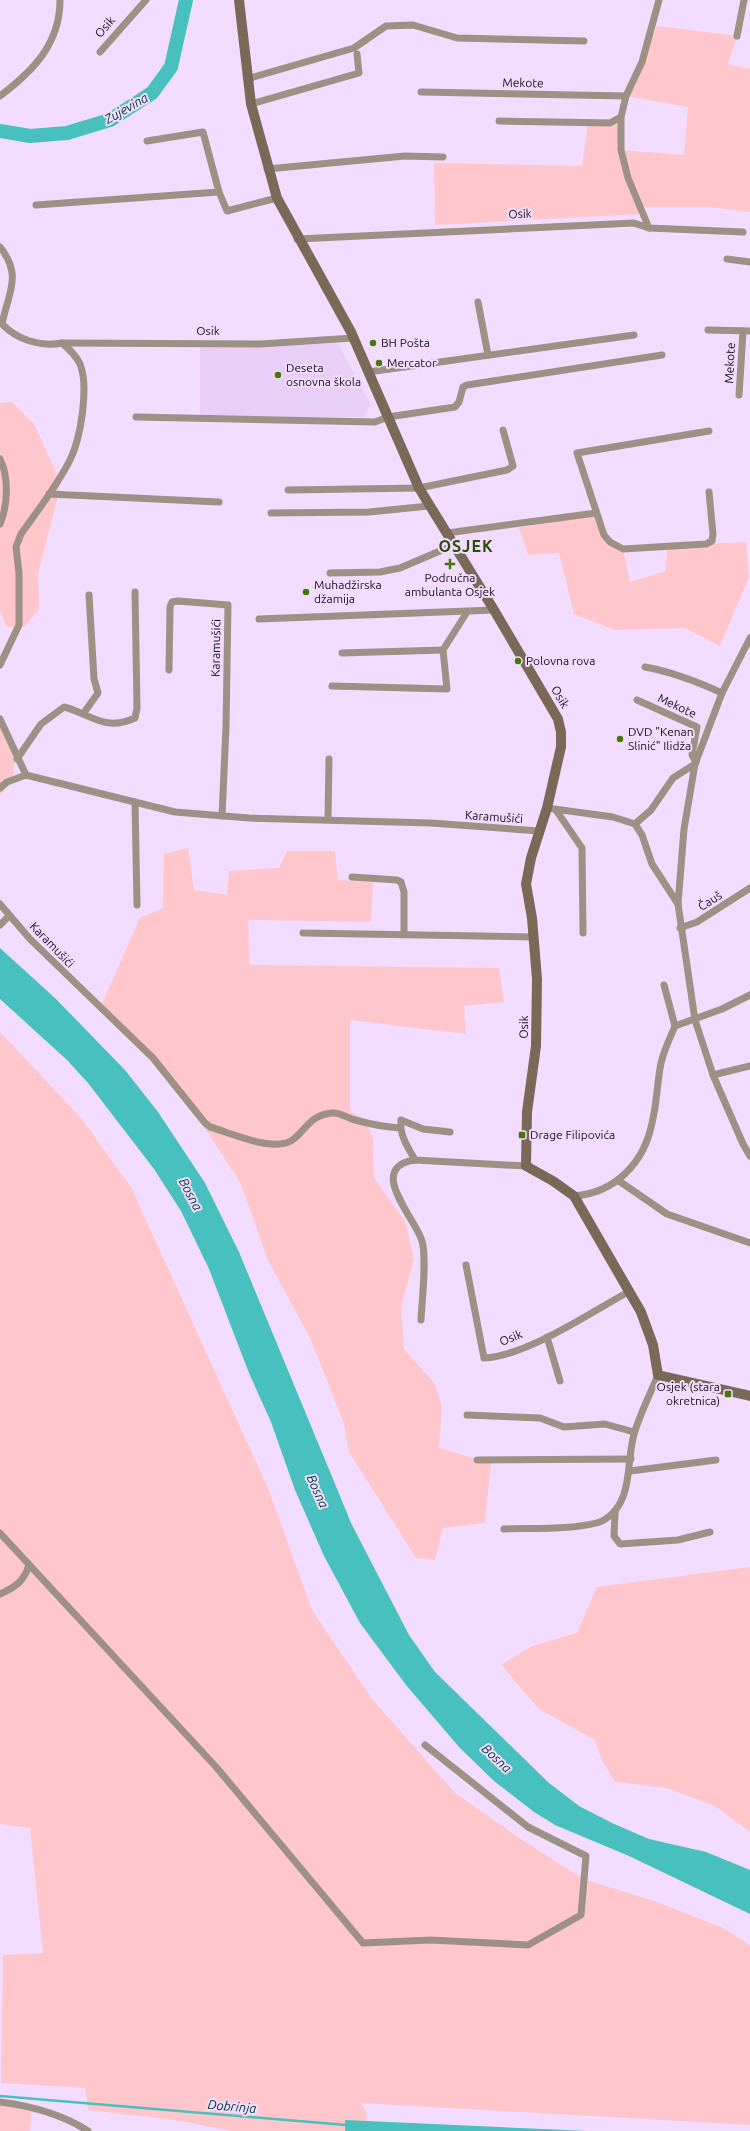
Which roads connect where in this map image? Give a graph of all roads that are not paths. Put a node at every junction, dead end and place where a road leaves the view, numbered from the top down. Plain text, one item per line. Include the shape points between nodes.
1 (60, 0) edge
2 (146, 0) edge
3 (239, 0) edge
4 (659, 0) edge
5 (744, 0) edge
6 (738, 36) dead end
7 (584, 41) dead end
8 (100, 52) dead end
9 (357, 54) dead end
10 (247, 79) junction
11 (421, 92) dead end
12 (0, 96) edge
13 (626, 96) junction
14 (251, 104) junction
15 (621, 117) junction
16 (499, 121) dead end
17 (146, 142) dead end
18 (443, 156) dead end
19 (267, 169) junction
20 (219, 192) junction
21 (277, 198) junction
22 (36, 205) dead end
23 (649, 228) junction
24 (743, 232) dead end
25 (297, 238) junction
26 (0, 247) edge
27 (727, 259) dead end
28 (750, 262) edge
29 (478, 302) dead end
30 (1, 325) edge
31 (708, 330) dead end
32 (747, 331) edge
33 (634, 335) dead end
34 (353, 338) junction
35 (62, 343) junction
36 (488, 355) junction
37 (662, 355) dead end
38 (368, 372) junction
39 (740, 395) dead end
40 (388, 417) junction
41 (136, 418) dead end
42 (503, 430) dead end
43 (709, 432) dead end
44 (0, 459) edge
45 (419, 488) junction
46 (288, 490) dead end
47 (709, 492) dead end
48 (49, 494) junction
49 (218, 502) dead end
50 (429, 506) junction
51 (271, 513) dead end
52 (596, 513) junction
53 (0, 524) edge
54 (447, 533) junction
55 (454, 545) junction
56 (330, 573) dead end
57 (135, 592) dead end
58 (89, 595) dead end
59 (494, 610) junction
60 (467, 612) junction
61 (259, 620) dead end
62 (750, 638) edge
63 (443, 650) junction
64 (342, 653) dead end
65 (0, 664) edge
66 (645, 667) dead end
67 (169, 670) dead end
68 (332, 686) dead end
69 (722, 693) junction
70 (637, 700) dead end
71 (83, 714) junction
72 (0, 719) edge
73 (2, 726) edge
74 (17, 759) junction
75 (329, 759) dead end
76 (696, 763) junction
77 (26, 775) junction
78 (0, 788) edge
79 (135, 802) junction
80 (551, 809) junction
81 (222, 816) junction
82 (328, 819) junction
83 (635, 824) junction
84 (539, 831) junction
85 (352, 877) dead end
86 (750, 888) edge
87 (0, 904) edge
88 (678, 904) junction
89 (137, 905) dead end
90 (9, 916) junction
91 (0, 925) edge
92 (680, 928) junction
93 (303, 933) dead end
94 (583, 933) dead end
95 (404, 934) junction
96 (534, 937) junction
97 (664, 985) dead end
98 (750, 995) edge
99 (695, 1020) junction
100 (675, 1026) junction
101 (750, 1066) edge
102 (713, 1075) junction
103 (400, 1128) junction
104 (450, 1132) dead end
105 (750, 1156) edge
106 (415, 1160) junction
107 (526, 1166) junction
108 (619, 1181) junction
109 (574, 1196) junction
110 (750, 1243) edge
111 (466, 1265) dead end
112 (630, 1291) junction
113 (422, 1320) dead end
114 (547, 1337) junction
115 (658, 1375) junction
116 (560, 1382) dead end
117 (750, 1396) edge
118 (467, 1415) dead end
119 (634, 1432) junction
120 (630, 1459) junction
121 (477, 1460) dead end
122 (716, 1460) dead end
123 (630, 1471) junction
124 (615, 1512) junction
125 (504, 1529) dead end
126 (710, 1532) dead end
127 (0, 1533) edge
128 (29, 1564) junction
129 (0, 1594) edge
130 (425, 1745) dead end
131 (0, 2102) edge
132 (88, 2131) edge

1 - 12 street via 58,23 44,56 26,76
2 - 8 street, Osik
3 - 10 main road, Osik
4 - 13 street via 642,62
5 - 6 street
7 - 10 street via 457,38 414,25 386,26 354,48
9 - 14 street via 359,73
10 - 14 main road, Osik
11 - 13 street, Mekote
13 - 15 street
14 - 19 main road, Osik
15 - 16 street via 610,123
15 - 23 street via 621,150 628,178
17 - 20 street via 203,132
18 - 19 street via 405,156
19 - 21 main road, Osik
20 - 21 street via 227,211
20 - 22 street
21 - 25 main road, Osik
23 - 24 street, Osik
23 - 25 street, Osik via 634,223
25 - 34 main road, Osik
26 - 30 street via 10,259 14,278
27 - 28 street
29 - 36 street
30 - 35 street via 33,343 49,346
31 - 32 street, Mekote
32 - 39 street, Mekote
33 - 36 street
34 - 35 street, Osik via 261,344
34 - 38 main road, Osik
35 - 48 street via 81,365 85,390 83,413 71,458
36 - 38 street
37 - 40 street via 467,385 463,387 455,407
38 - 40 main road, Osik
40 - 41 street via 375,422
40 - 45 main road, Osik
42 - 45 street via 511,469
43 - 52 street via 577,453
44 - 53 street via 6,484 6,501
45 - 46 street
45 - 50 main road, Osik
47 - 52 street via 713,534 712,541 706,544 623,549 610,542 604,535
48 - 49 street
48 - 65 street via 16,547 19,625
50 - 51 street via 369,512
50 - 54 main road, Osik
52 - 54 street
54 - 55 main road, Osik
55 - 56 street via 400,568 380,572
55 - 59 main road, Osik
57 - 71 street via 137,715 131,720 108,723
58 - 71 street via 94,672 98,693
59 - 60 street
59 - 80 main road, Osik via 558,719 561,747
60 - 61 street
60 - 63 street
62 - 69 street
63 - 64 street
63 - 68 street via 447,689
66 - 69 street via 668,671
67 - 81 street, Karamušići via 172,602 228,605
69 - 76 street
70 - 76 street, Mekote via 697,727 692,755
71 - 74 street via 64,707 60,709 41,724
72 - 73 street
73 - 74 street
74 - 77 street
75 - 82 street
76 - 83 street via 673,778 651,810
76 - 88 street via 684,829
77 - 78 street via 6,782
77 - 79 street, Karamušići
79 - 81 street, Karamušići via 175,812
79 - 89 street
80 - 83 street via 612,817
80 - 84 main road, Osik
80 - 94 street via 582,848
81 - 82 street, Karamušići
82 - 84 street, Karamušići
83 - 88 street via 642,835 652,864
84 - 96 main road, Osik via 526,884
85 - 95 street via 401,882 404,892
86 - 92 street, Čauš via 697,922
87 - 90 street, Karamušići
88 - 92 street
90 - 91 street
90 - 103 street, Karamušići via 90,999 153,1058 210,1127 277,1146 295,1139 310,1121 332,1113 340,1113 380,1127
92 - 99 street
93 - 95 street
95 - 96 street
96 - 107 main road, Osik via 537,979 536,1046 526,1112
97 - 100 street
98 - 99 street
99 - 100 street
99 - 102 street
100 - 108 street via 661,1062 652,1124 646,1144
101 - 102 street
102 - 105 street
103 - 104 street via 401,1120 423,1129
103 - 106 street
106 - 107 street
106 - 113 street via 405,1161 399,1165 394,1183 400,1202 417,1228 422,1242
107 - 109 main road via 554,1181
108 - 109 street via 586,1195
108 - 110 street via 667,1214
109 - 112 main road
111 - 114 street, Osik via 484,1358 505,1355
112 - 114 street, Osik
112 - 115 main road via 648,1328
114 - 116 street
115 - 117 main road
115 - 119 street
118 - 119 street via 540,1418 564,1427 605,1424
119 - 120 street
120 - 121 street
120 - 123 street
122 - 123 street
123 - 124 street
124 - 125 street via 602,1521 588,1524 558,1528
124 - 126 street via 614,1536 620,1544 678,1540
127 - 128 street
128 - 129 street via 26,1576 19,1584
128 - 130 street via 217,1768 363,1943 430,1940 528,1945 581,1915 586,1856 528,1827
131 - 132 street via 59,2115

